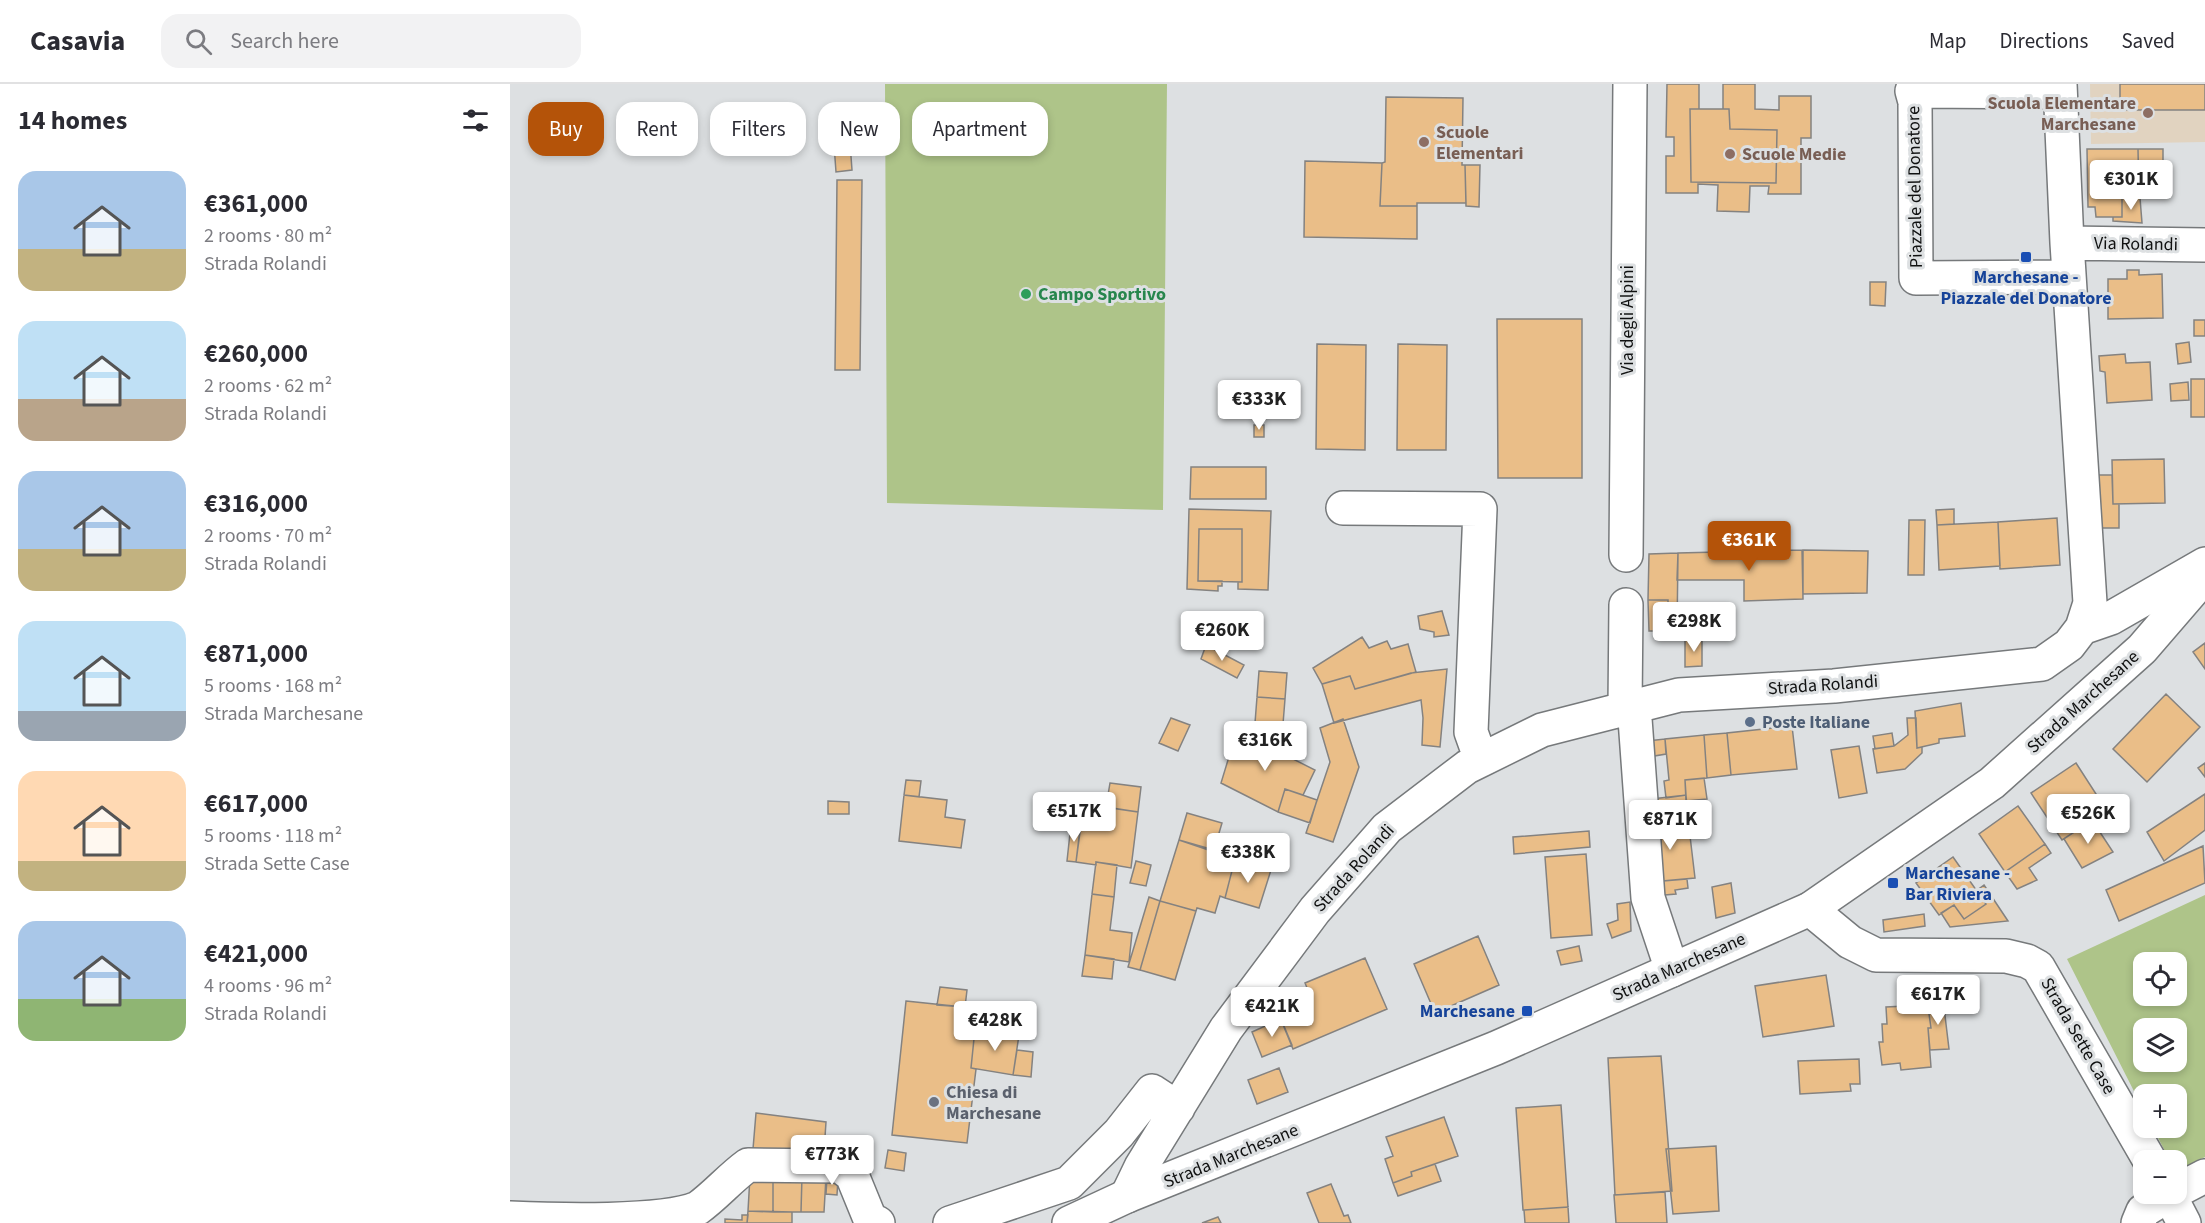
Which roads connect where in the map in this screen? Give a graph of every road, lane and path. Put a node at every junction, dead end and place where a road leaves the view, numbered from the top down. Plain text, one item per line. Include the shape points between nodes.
1 (1630, 84) edge
2 (2060, 88) edge
3 (2067, 243) junction
4 (2205, 245) edge
5 (2069, 277) junction
6 (1343, 508) dead end
7 (1626, 555) dead end
8 (2205, 564) edge
9 (2205, 576) edge
10 (1626, 605) dead end
11 (2082, 628) junction
12 (1629, 706) junction
13 (1481, 760) junction
14 (1810, 909) junction
15 (1672, 970) junction
16 (1178, 1108) junction
17 (2144, 1150) edge
18 (2205, 1176) edge
19 (2187, 1189) edge
20 (1127, 1196) junction
21 (2161, 1204) edge
22 (510, 1218) edge
23 (878, 1223) edge
24 (950, 1223) edge
25 (1069, 1223) edge
26 (2138, 1223) edge

1 - 7 street, Via degli Alpini
2 - 3 street, Strada Rolandi
2 - 5 street, Piazzale del Donatore via 1912,90 1916,278
3 - 4 street, Via Rolandi
3 - 5 street, Strada Rolandi
5 - 11 street, Strada Rolandi via 2090,603
6 - 13 street via 1480,509 1471,732
8 - 11 street via 2111,618
9 - 14 street, Strada Marchesane via 2142,649 1992,783
10 - 12 street
11 - 12 street, Strada Rolandi via 2068,645 2042,664 1834,686 1679,695
12 - 13 street, Strada Rolandi via 1542,730
12 - 15 street via 1648,898
13 - 16 street, Strada Rolandi via 1386,828 1315,910 1226,1029
14 - 15 street, Strada Marchesane
14 - 17 street, Strada Sette Case via 1850,942 1876,955 2006,956 2038,967
15 - 20 street, Strada Marchesane via 1496,1048
16 - 20 street, Strada Rolandi via 1140,1167
16 - 24 street via 1152,1091 1119,1133 1069,1183
18 - 19 street
20 - 25 street, Strada Marchesane
21 - 26 street via 2143,1211
22 - 23 street via 652,1222 678,1218 698,1208 748,1165 840,1166 852,1175 870,1219

